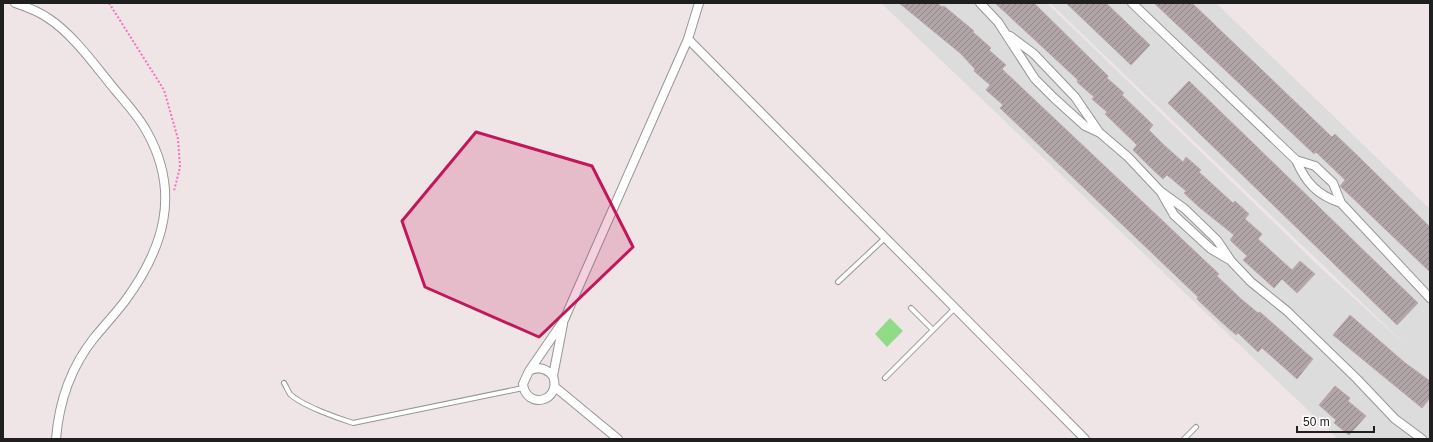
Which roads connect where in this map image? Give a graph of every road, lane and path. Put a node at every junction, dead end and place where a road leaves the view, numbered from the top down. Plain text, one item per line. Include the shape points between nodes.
1 (15, 3) edge
2 (109, 3) edge
3 (699, 3) edge
4 (980, 3) edge
5 (1132, 3) edge
6 (1004, 32) junction
7 (688, 39) junction
8 (1100, 133) junction
9 (1296, 160) junction
10 (1160, 191) junction
11 (166, 201) junction
12 (1341, 203) junction
13 (885, 238) junction
14 (1231, 261) junction
15 (838, 282) dead end
16 (1430, 298) edge
17 (911, 308) dead end
18 (954, 309) junction
19 (564, 320) junction
20 (934, 330) junction
21 (529, 371) junction
22 (553, 376) junction
23 (885, 378) dead end
24 (284, 383) dead end
25 (555, 387) junction
26 (523, 388) junction
27 (1196, 427) dead end
28 (56, 439) edge
29 (618, 439) edge
30 (1085, 439) edge
31 (1184, 439) edge
32 (1422, 439) edge

1 - 11 street via 42,14 64,31 138,118 159,159
2 - 11 path via 164,90 178,139 180,167 177,186
3 - 7 street
4 - 6 street
5 - 9 street
6 - 8 street via 1034,54 1075,97
6 - 8 street via 1035,79 1085,126
7 - 13 street
7 - 19 street
8 - 10 street via 1128,157
9 - 12 street via 1303,178 1324,197
9 - 12 street via 1315,166 1333,183
10 - 14 street via 1190,214 1217,240
10 - 14 street via 1174,215 1211,249
11 - 28 street via 164,221 157,245 147,265 126,300 86,350 72,374 63,400
12 - 16 street
13 - 15 lane
13 - 18 street
14 - 32 street via 1357,379 1395,419
17 - 20 lane
18 - 20 lane
18 - 30 street
19 - 21 street
19 - 22 street
20 - 23 lane
21 - 22 street via 544,369
21 - 26 street via 524,379
22 - 25 street
24 - 26 lane via 291,394 310,406 353,423
25 - 26 street via 551,395 542,400 529,396
25 - 29 street
27 - 31 lane

